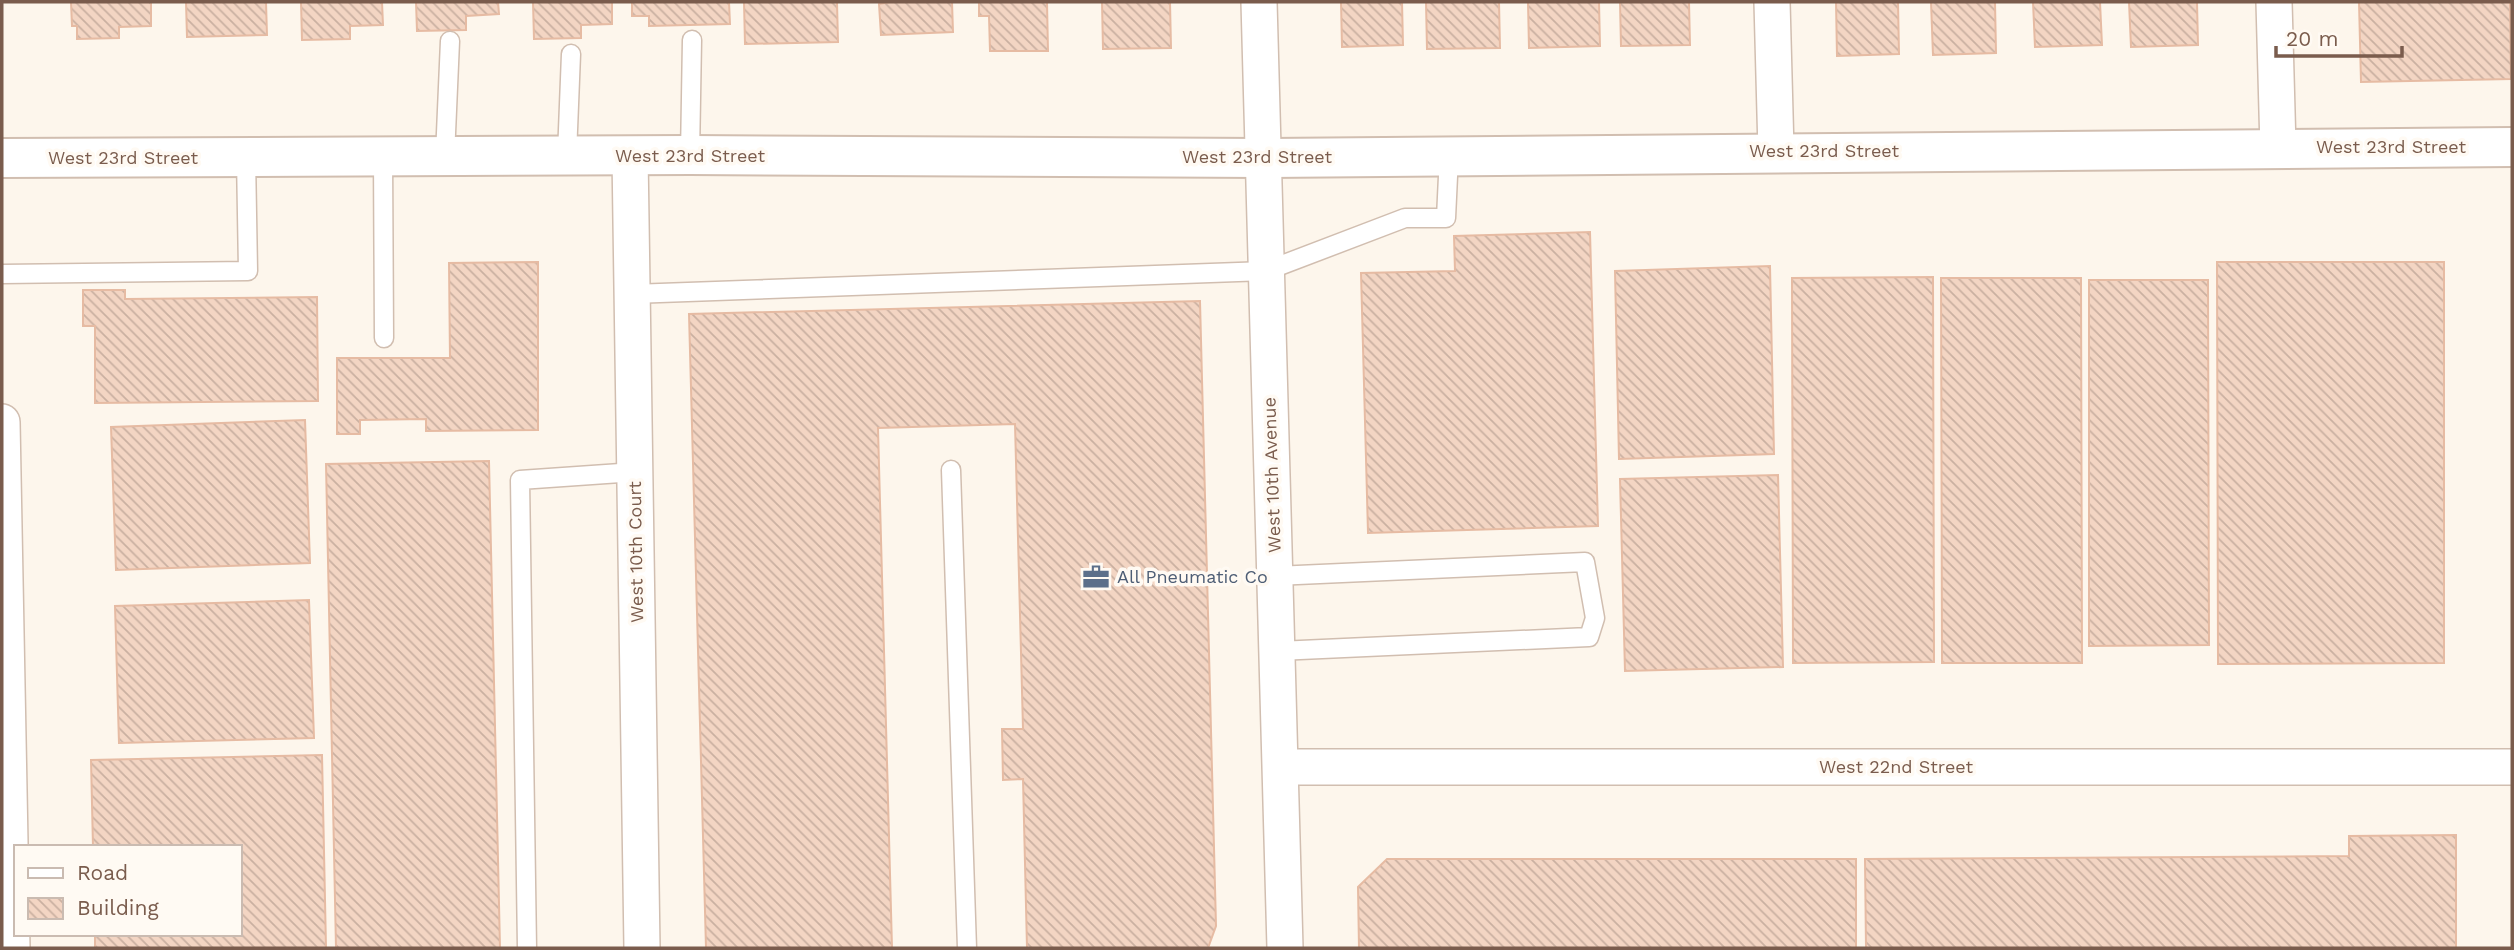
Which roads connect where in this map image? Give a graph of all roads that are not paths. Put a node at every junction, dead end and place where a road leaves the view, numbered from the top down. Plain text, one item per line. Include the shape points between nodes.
1 (1259, 2) edge
2 (1772, 2) edge
3 (2274, 2) edge
4 (692, 40) dead end
5 (450, 41) dead end
6 (571, 54) dead end
7 (2512, 147) edge
8 (2278, 148) junction
9 (1776, 151) junction
10 (567, 155) junction
11 (631, 155) junction
12 (691, 155) junction
13 (1449, 155) junction
14 (445, 156) junction
15 (246, 157) junction
16 (383, 157) junction
17 (2, 158) edge
18 (1263, 158) junction
19 (1266, 271) junction
20 (2, 274) edge
21 (632, 294) junction
22 (384, 338) dead end
23 (2, 422) edge
24 (951, 470) dead end
25 (635, 472) junction
26 (1275, 576) junction
27 (1278, 651) junction
28 (1281, 767) junction
29 (2512, 767) edge
30 (6, 787) edge
31 (12, 948) edge
32 (527, 948) edge
33 (642, 948) edge
34 (967, 948) edge
35 (1285, 948) edge

1 - 18 street, West 10th Avenue
2 - 9 street
3 - 8 street
4 - 12 lane
5 - 14 lane
6 - 10 lane
7 - 8 street, West 23rd Street
8 - 9 street, West 23rd Street
9 - 13 street, West 23rd Street
10 - 11 street, West 23rd Street
10 - 14 street, West 23rd Street
11 - 12 street, West 23rd Street
11 - 21 street, West 10th Court
12 - 18 street, West 23rd Street
13 - 18 street, West 23rd Street
13 - 19 lane via 1446,218 1405,218
14 - 16 street, West 23rd Street
15 - 16 street, West 23rd Street
15 - 17 street, West 23rd Street
15 - 20 lane via 248,271
16 - 22 lane
18 - 19 street, West 10th Avenue
19 - 21 lane
19 - 26 street, West 10th Avenue
21 - 25 street, West 10th Court
23 - 30 street
24 - 34 lane
25 - 32 lane via 520,480
25 - 33 street, West 10th Court
26 - 27 street, West 10th Avenue
26 - 27 lane via 1585,562 1595,618 1588,637
27 - 28 street, West 10th Avenue
28 - 29 street, West 22nd Street
28 - 35 street, West 10th Avenue
30 - 31 street

